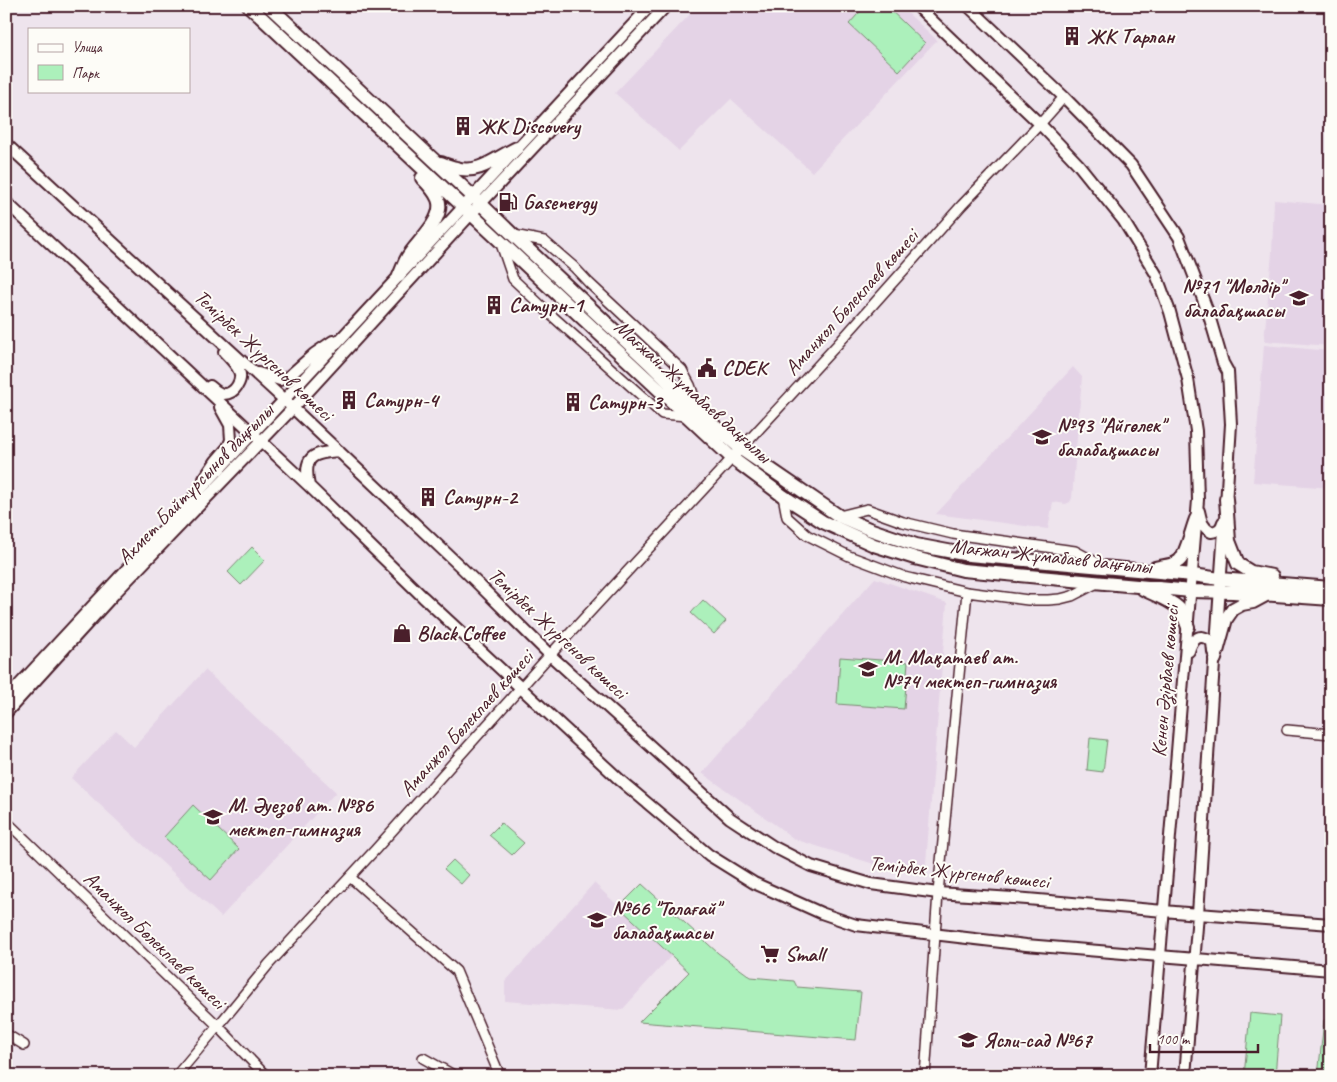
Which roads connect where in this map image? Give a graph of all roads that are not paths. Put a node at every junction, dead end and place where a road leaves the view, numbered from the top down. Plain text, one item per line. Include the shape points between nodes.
1 (250, 6) edge
2 (269, 6) edge
3 (650, 6) edge
4 (666, 6) edge
5 (917, 6) edge
6 (968, 6) edge
7 (1064, 97) junction
8 (1040, 124) junction
9 (6, 144) edge
10 (400, 148) junction
11 (517, 148) junction
12 (434, 160) junction
13 (477, 200) junction
14 (6, 202) edge
15 (467, 210) junction
16 (513, 235) junction
17 (501, 241) junction
18 (399, 276) junction
19 (193, 315) junction
20 (349, 330) junction
21 (159, 345) junction
22 (254, 372) junction
23 (215, 397) junction
24 (284, 399) junction
25 (294, 408) junction
26 (693, 414) junction
27 (252, 434) junction
28 (261, 442) junction
29 (339, 451) junction
30 (736, 454) junction
31 (308, 486) junction
32 (783, 496) junction
33 (1226, 499) junction
34 (1198, 500) junction
35 (188, 502) junction
36 (840, 516) junction
37 (1225, 517) junction
38 (1196, 519) junction
39 (1106, 567) junction
40 (1120, 569) junction
41 (1193, 575) junction
42 (1220, 579) junction
43 (1100, 581) junction
44 (1134, 585) junction
45 (1326, 587) edge
46 (1191, 591) junction
47 (967, 592) junction
48 (1220, 592) junction
49 (1266, 595) junction
50 (1331, 599) edge
51 (1188, 627) junction
52 (65, 642) junction
53 (550, 655) junction
54 (1214, 661) junction
55 (1183, 672) junction
56 (522, 688) junction
57 (6, 699) edge
58 (6, 713) edge
59 (1287, 730) dead end
60 (1331, 734) edge
61 (6, 821) edge
62 (350, 877) junction
63 (938, 893) junction
64 (1164, 911) junction
65 (1198, 914) junction
66 (1331, 924) edge
67 (936, 934) junction
68 (1161, 955) junction
69 (1194, 958) junction
70 (1331, 970) edge
71 (218, 1026) junction
72 (6, 1034) edge
73 (24, 1045) dead end
74 (423, 1058) dead end
75 (176, 1076) edge
76 (266, 1076) edge
77 (455, 1076) edge
78 (500, 1076) edge
79 (925, 1076) edge
80 (1150, 1076) edge
81 (1185, 1076) edge

1 - 10 main road
2 - 12 main road, Мағжан Жұмабаев даңғылы
3 - 11 street, Ахмет Байтұрсынов даңғылы
4 - 13 street, Ахмет Байтұрсынов даңғылы via 492,192
5 - 8 street, Кенен Әзірбаев көшесі
6 - 7 street
7 - 8 street, Аманжол Бөлекпаев көшесі
7 - 33 street via 1131,165 1179,237 1228,372 1231,424
8 - 30 street, Аманжол Бөлекпаев көшесі
8 - 34 street, Кенен Әзірбаев көшесі via 1117,212 1156,274 1188,379 1196,431
9 - 19 street, Темірбек Жүргенов көшесі
10 - 15 main road, Мағжан Жұмабаев даңғылы
10 - 18 main road via 433,190 440,209 437,219 406,258
11 - 12 main road via 476,169 457,169
11 - 13 street, Ахмет Байтұрсынов даңғылы via 484,184
12 - 13 main road, Мағжан Жұмабаев даңғылы
13 - 15 street, Ахмет Байтұрсынов даңғылы
13 - 16 main road, Мағжан Жұмабаев даңғылы
14 - 21 street
15 - 17 main road, Мағжан Жұмабаев даңғылы
15 - 18 street, Ахмет Байтұрсынов даңғылы
15 - 25 street, Ахмет Байтұрсынов даңғылы
16 - 26 main road, Мағжан Жұмабаев даңғылы via 649,362
16 - 26 street via 544,241 682,370 690,385
17 - 26 main road, Мағжан Жұмабаев даңғылы
17 - 26 street via 513,280 620,377 662,414
18 - 20 street, Ахмет Байтұрсынов даңғылы
19 - 21 street via 201,330 240,372 240,382 232,392 215,391 169,348
19 - 22 street, Темірбек Жүргенов көшесі
20 - 22 street via 288,377 280,380
20 - 24 street, Ахмет Байтұрсынов даңғылы
21 - 23 street
22 - 24 street, Темірбек Жүргенов көшесі
23 - 27 street
23 - 35 street via 230,425 231,440
24 - 25 street, Темірбек Жүргенов көшесі
24 - 27 street, Ахмет Байтұрсынов даңғылы
25 - 28 street, Ахмет Байтұрсынов даңғылы
25 - 29 street, Темірбек Жүргенов көшесі
26 - 30 main road, Мағжан Жұмабаев даңғылы
27 - 28 street
27 - 35 street, Ахмет Байтұрсынов даңғылы
28 - 31 street
28 - 52 street, Ахмет Байтұрсынов даңғылы
29 - 31 street via 323,452 310,459 306,466
29 - 53 street, Темірбек Жүргенов көшесі
30 - 32 main road, Мағжан Жұмабаев даңғылы
30 - 36 main road, Мағжан Жұмабаев даңғылы
30 - 53 street, Аманжол Бөлекпаев көшесі
31 - 56 street
32 - 43 main road, Мағжан Жұмабаев даңғылы via 823,522 874,546 915,558 967,571
32 - 47 street via 787,517 807,534 832,548 906,578
33 - 37 street
33 - 45 main road via 1229,541 1238,564 1251,572
34 - 37 street via 1201,520 1210,532 1222,527
34 - 38 street, Кенен Әзірбаев көшесі
35 - 52 street, Ахмет Байтұрсынов даңғылы
36 - 39 main road, Мағжан Жұмабаев даңғылы via 924,546 969,555
36 - 39 street via 867,509 953,534 1075,551
37 - 42 street
38 - 40 main road via 1180,560 1150,569
38 - 41 street, Кенен Әзірбаев көшесі
39 - 40 main road, Мағжан Жұмабаев даңғылы
40 - 41 main road, Мағжан Жұмабаев даңғылы
41 - 42 main road, Мағжан Жұмабаев даңғылы
41 - 46 street, Кенен Әзірбаев көшесі
42 - 45 main road, Мағжан Жұмабаев даңғылы
42 - 48 street
43 - 44 main road, Мағжан Жұмабаев даңғылы
43 - 47 street via 1072,596 1048,600
44 - 46 main road, Мағжан Жұмабаев даңғылы
44 - 51 main road via 1178,607
46 - 48 main road, Мағжан Жұмабаев даңғылы
46 - 51 street, Кенен Әзірбаев көшесі
47 - 63 street
48 - 49 main road, Мағжан Жұмабаев даңғылы
48 - 54 street
49 - 50 main road, Мағжан Жұмабаев даңғылы
49 - 54 main road via 1233,610 1226,619
51 - 55 street, Кенен Әзірбаев көшесі
52 - 57 street, Ахмет Байтұрсынов даңғылы
52 - 58 street, Ахмет Байтұрсынов даңғылы
53 - 56 street, Аманжол Бөлекпаев көшесі
53 - 63 street, Темірбек Жүргенов көшесі via 730,818 774,847 811,866 871,884
54 - 55 street via 1212,642 1198,637 1189,649
54 - 65 street
55 - 64 street, Кенен Әзірбаев көшесі
56 - 62 street, Аманжол Бөлекпаев көшесі
56 - 67 street via 621,781 708,855 754,882 821,913 856,924
59 - 60 street
61 - 71 street, Аманжол Бөлекпаев көшесі
62 - 71 street, Аманжол Бөлекпаев көшесі via 269,964
62 - 78 street via 456,972
63 - 64 street, Темірбек Жүргенов көшесі
63 - 67 street
64 - 65 street, Темірбек Жүргенов көшесі
64 - 68 street, Кенен Әзірбаев көшесі
65 - 66 street, Темірбек Жүргенов көшесі
65 - 69 street
67 - 68 street via 1026,945
67 - 79 street
68 - 69 street
68 - 80 street, Кенен Әзірбаев көшесі
69 - 70 street
69 - 81 street
71 - 75 street
71 - 76 street
72 - 73 street
74 - 77 street

